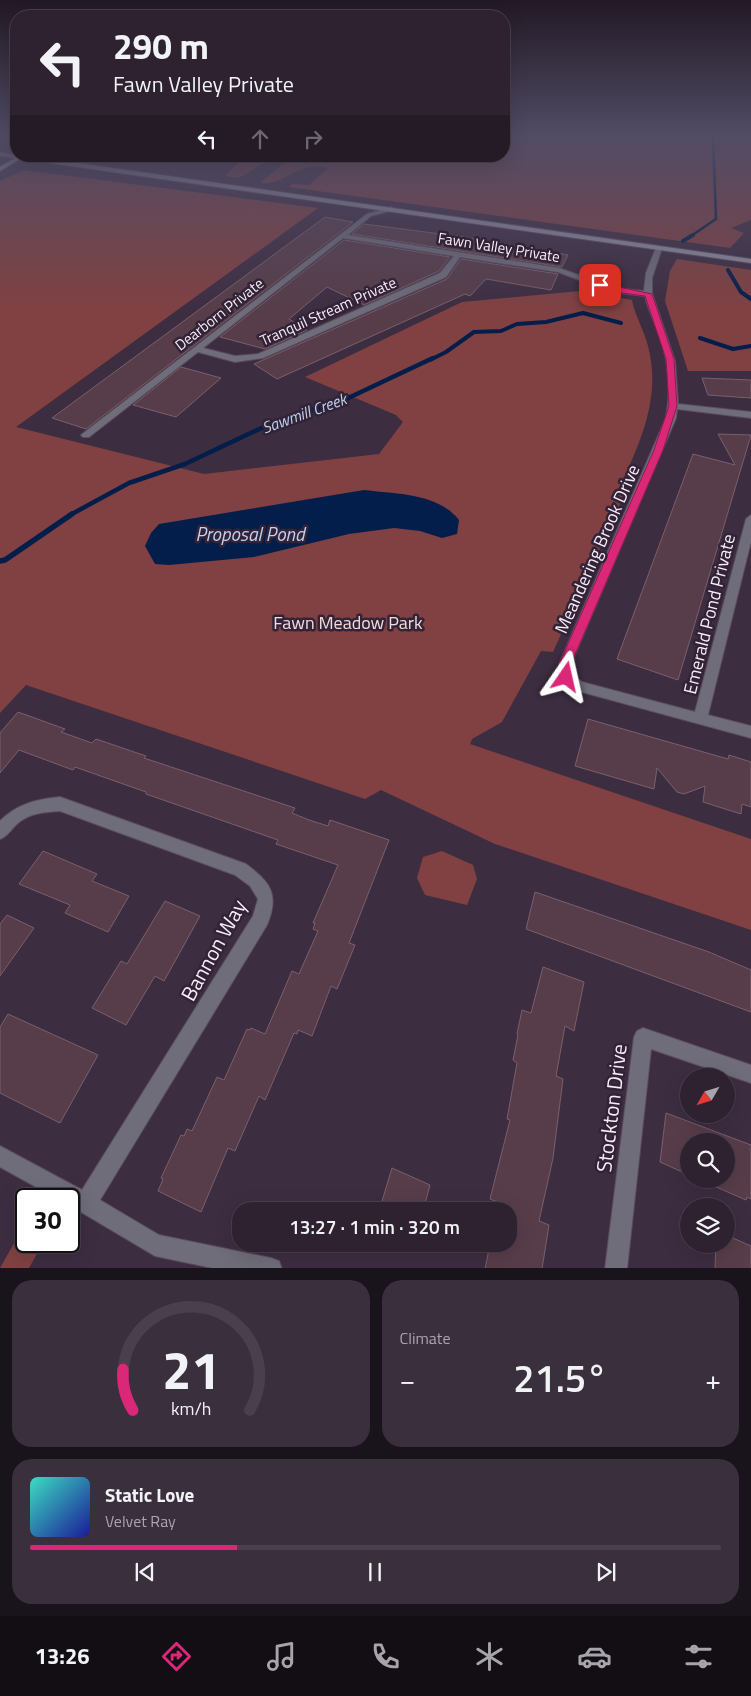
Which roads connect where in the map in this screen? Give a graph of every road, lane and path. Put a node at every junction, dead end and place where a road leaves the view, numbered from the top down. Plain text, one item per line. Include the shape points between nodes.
1 (303, 196) edge
2 (345, 202) junction
3 (392, 209) junction
4 (369, 215) junction
5 (342, 236) junction
6 (659, 248) junction
7 (458, 255) junction
8 (751, 261) edge
9 (648, 294) junction
10 (198, 348) junction
11 (673, 406) junction
12 (751, 415) edge
13 (86, 436) dead end
14 (751, 519) edge
15 (700, 718) junction
16 (751, 732) edge
17 (0, 832) edge
18 (751, 1074) edge
19 (0, 1156) edge
20 (86, 1203) junction
21 (271, 1268) edge
22 (616, 1268) edge

1 - 2 main road
2 - 3 main road
2 - 4 street via 363,208
3 - 4 street, Dearborn Private
3 - 6 main road
4 - 5 street, Dearborn Private
5 - 7 street, Fawn Valley Private
5 - 10 street, Dearborn Private
6 - 8 main road
6 - 9 street, Meandering Brook Drive via 648,280
7 - 9 street, Fawn Valley Private via 559,270 614,290
7 - 10 street, Tranquil Stream Private via 443,275 260,356 236,359
9 - 11 street, Meandering Brook Drive via 670,359
10 - 13 street, Dearborn Private
11 - 12 street
11 - 15 street, Meandering Brook Drive via 659,450 565,664 566,677 578,686
14 - 15 street, Emerald Pond Private
15 - 16 street, Meandering Brook Drive
17 - 20 street, Bannon Way via 17,815 31,807 60,804 240,869 256,881 266,898 261,919
18 - 22 street, Stockton Drive via 643,1037
19 - 20 street
20 - 21 street via 155,1245

